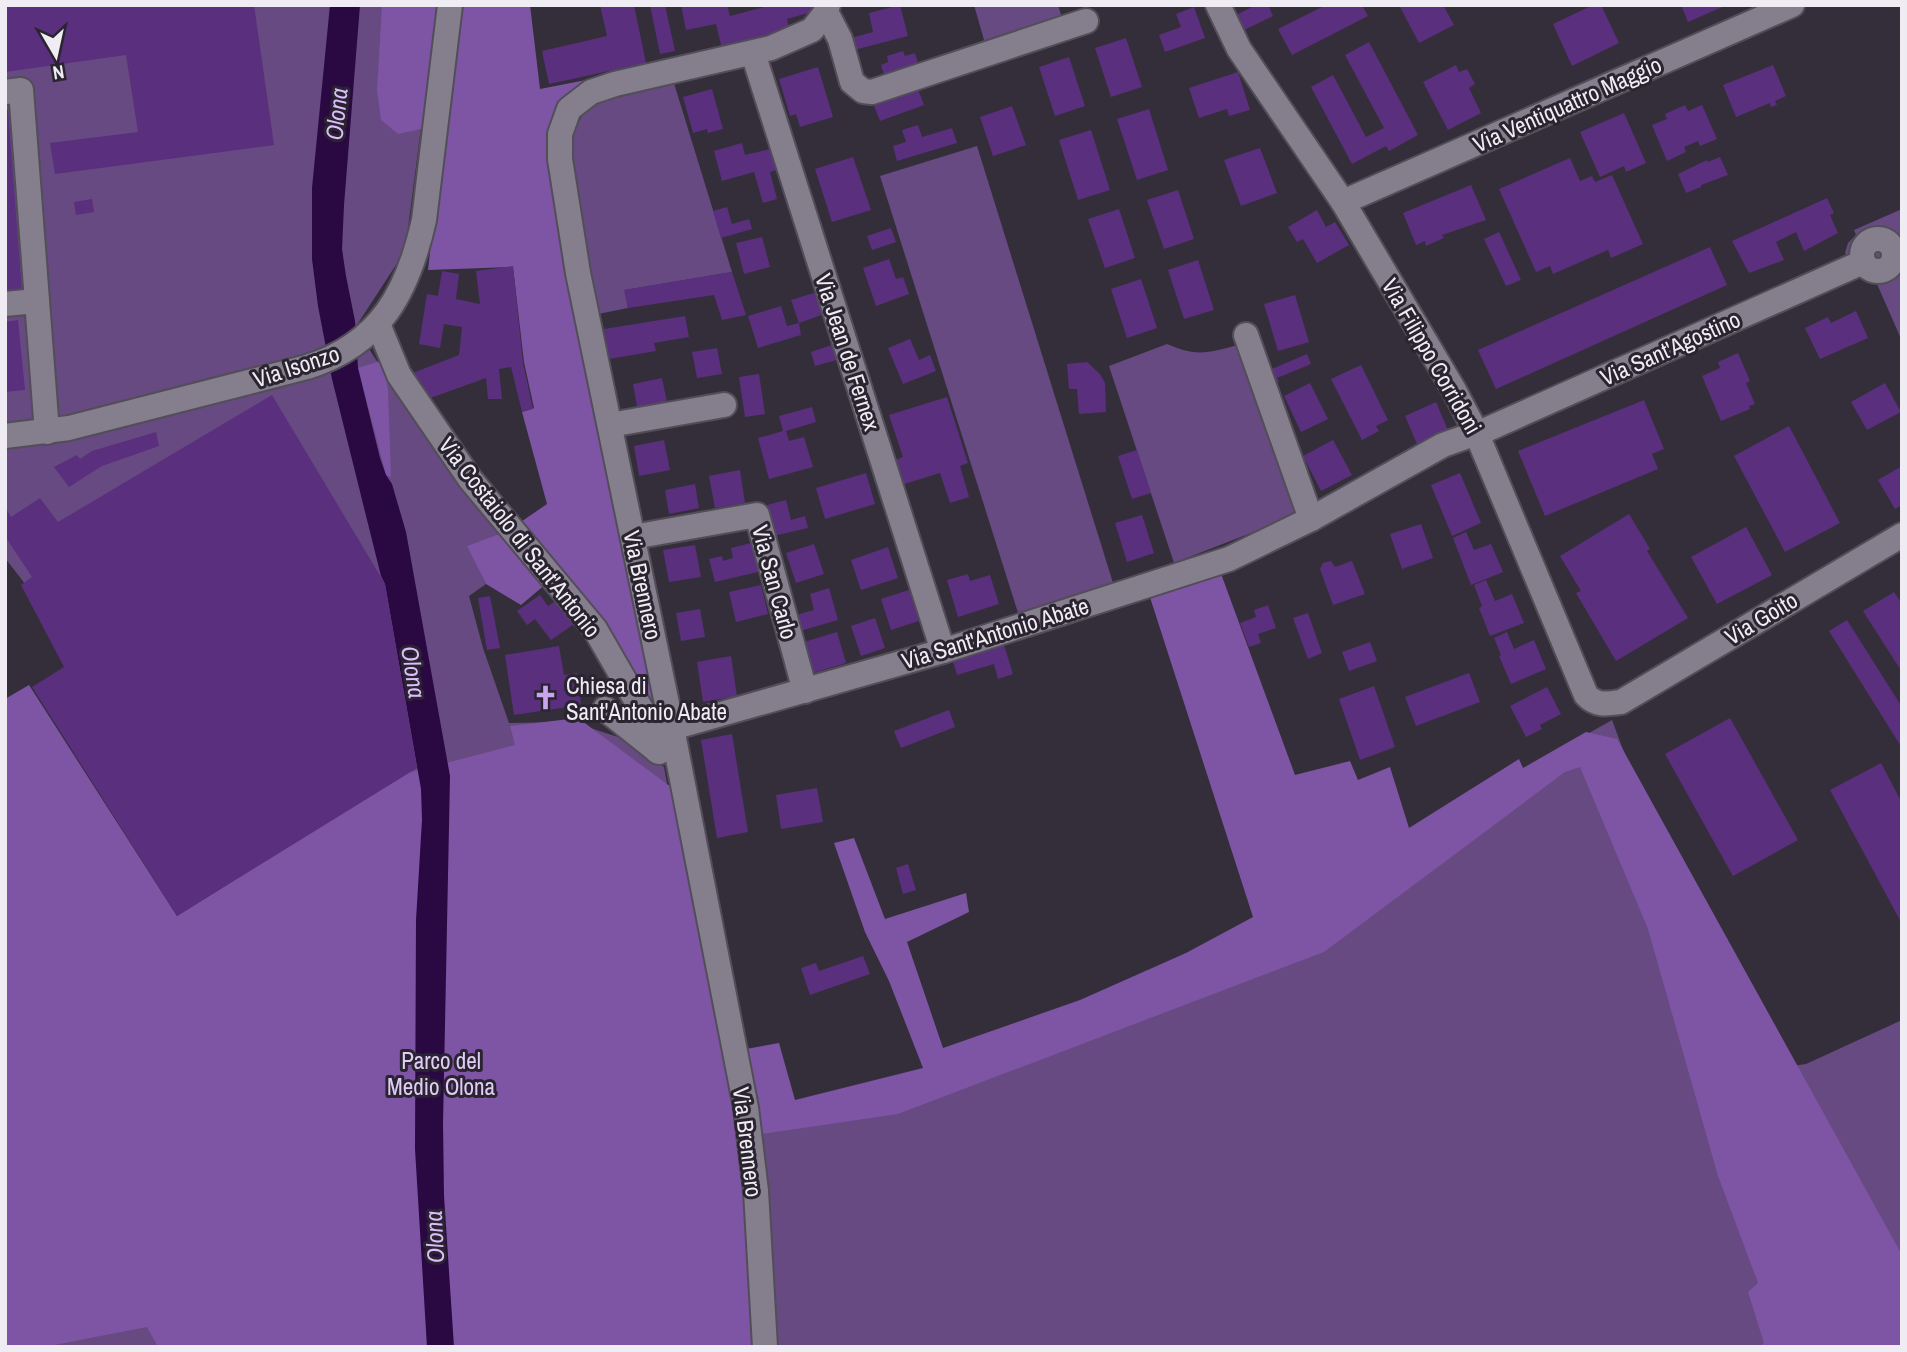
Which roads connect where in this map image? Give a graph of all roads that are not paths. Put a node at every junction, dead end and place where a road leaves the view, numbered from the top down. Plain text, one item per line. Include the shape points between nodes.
1 (450, 5) edge
2 (1218, 5) edge
3 (1792, 5) edge
4 (827, 9) edge
5 (1086, 21) dead end
6 (753, 53) junction
7 (5, 92) edge
8 (1343, 202) junction
9 (1863, 262) dead end
10 (37, 302) junction
11 (5, 304) edge
12 (376, 326) junction
13 (1246, 335) dead end
14 (724, 405) dead end
15 (45, 413) junction
16 (610, 425) junction
17 (1476, 432) junction
18 (5, 436) edge
19 (1311, 519) junction
20 (1902, 535) edge
21 (633, 537) junction
22 (943, 651) junction
23 (805, 691) junction
24 (1622, 702) joint
25 (605, 709) dead end
26 (672, 728) junction
27 (657, 751) junction
28 (681, 777) junction
29 (765, 1347) edge

1 - 12 street, Via Isonzo via 419,243 403,287
2 - 8 street, Via Filippo Corridoni via 1244,57
3 - 8 street, Via Ventiquattro Maggio
4 - 5 street via 852,82 872,92
4 - 6 street, Via Brennero via 803,36
6 - 16 street, Via Brennero via 615,84 591,92 569,109 560,134 560,159
6 - 22 street, Via Jean de Fernex
7 - 10 street via 21,90
8 - 17 street, Via Filippo Corridoni
9 - 17 street, Via Sant'Agostino
10 - 11 street
10 - 15 street
12 - 15 street, Via Isonzo via 341,354 307,367
12 - 27 street, Via Costaiolo di Sant'Antonio via 399,375 470,479 596,629 652,728
13 - 19 street
14 - 16 street
15 - 18 street, Via Isonzo
16 - 21 street, Via Brennero
17 - 19 street, Via Sant'Antonio Abate via 1443,445
17 - 24 street, Via Filippo Corridoni via 1586,695 1603,705
19 - 22 street, Via Sant'Antonio Abate via 1229,559
20 - 24 street, Via Goito
21 - 23 street, Via San Carlo via 757,515
21 - 26 street, Via Brennero
22 - 23 street, Via Sant'Antonio Abate
23 - 26 street, Via Sant'Antonio Abate
25 - 27 street, Via Costaiolo di Sant'Antonio
26 - 28 street, Via Brennero
27 - 28 street, Via Costaiolo di Sant'Antonio
28 - 29 street, Via Brennero via 746,1108

